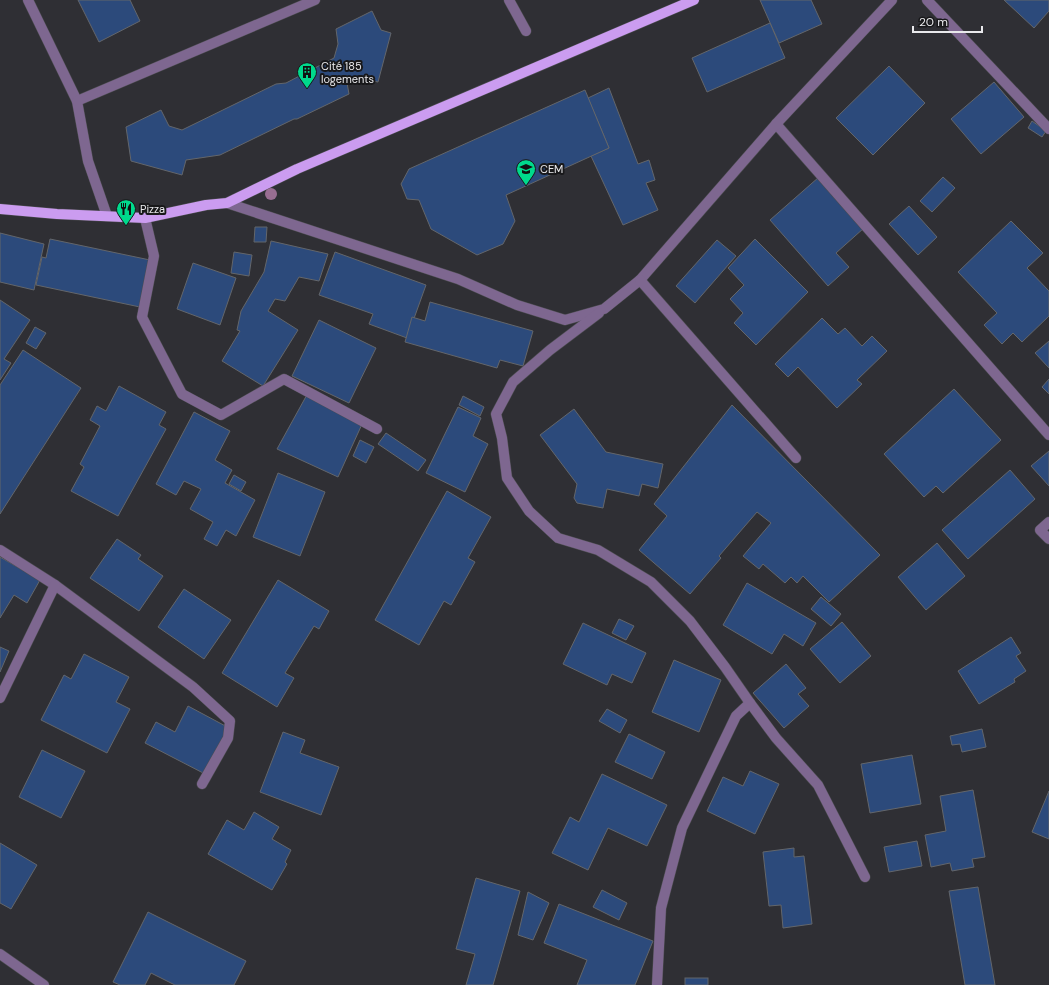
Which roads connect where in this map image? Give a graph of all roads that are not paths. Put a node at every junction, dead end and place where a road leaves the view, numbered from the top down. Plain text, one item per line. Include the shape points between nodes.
1 (28, 0) edge
2 (315, 0) edge
3 (508, 0) edge
4 (694, 0) edge
5 (892, 0) edge
6 (927, 0) edge
7 (526, 31) dead end
8 (77, 101) junction
9 (776, 124) junction
10 (1049, 129) edge
11 (227, 203) junction
12 (0, 209) edge
13 (107, 216) junction
14 (145, 218) junction
15 (640, 280) junction
16 (604, 309) junction
17 (377, 430) dead end
18 (1049, 435) edge
19 (796, 458) dead end
20 (1049, 522) edge
21 (1049, 539) edge
22 (0, 550) edge
23 (56, 586) junction
24 (0, 698) edge
25 (750, 703) junction
26 (202, 784) dead end
27 (865, 877) dead end
28 (0, 954) edge
29 (44, 985) edge
30 (657, 985) edge

1 - 8 street
2 - 8 street
3 - 7 street
4 - 11 main road via 297,170
5 - 9 street
6 - 10 street
8 - 13 street via 88,161
9 - 15 street
9 - 18 street
11 - 14 main road via 206,204
11 - 16 street via 458,279 517,305 565,320
12 - 13 main road
13 - 14 main road
14 - 17 street via 154,256 142,317 182,394 222,415 284,379
15 - 16 street
15 - 19 street
16 - 25 street via 513,382 496,414 507,478 529,511 558,538 598,550 650,582 690,621
20 - 21 street via 1040,530
22 - 23 street
23 - 24 street
23 - 26 street via 193,687 230,721 228,738
25 - 27 street via 776,738 818,785
25 - 30 street via 736,716 682,828 661,908
28 - 29 street

